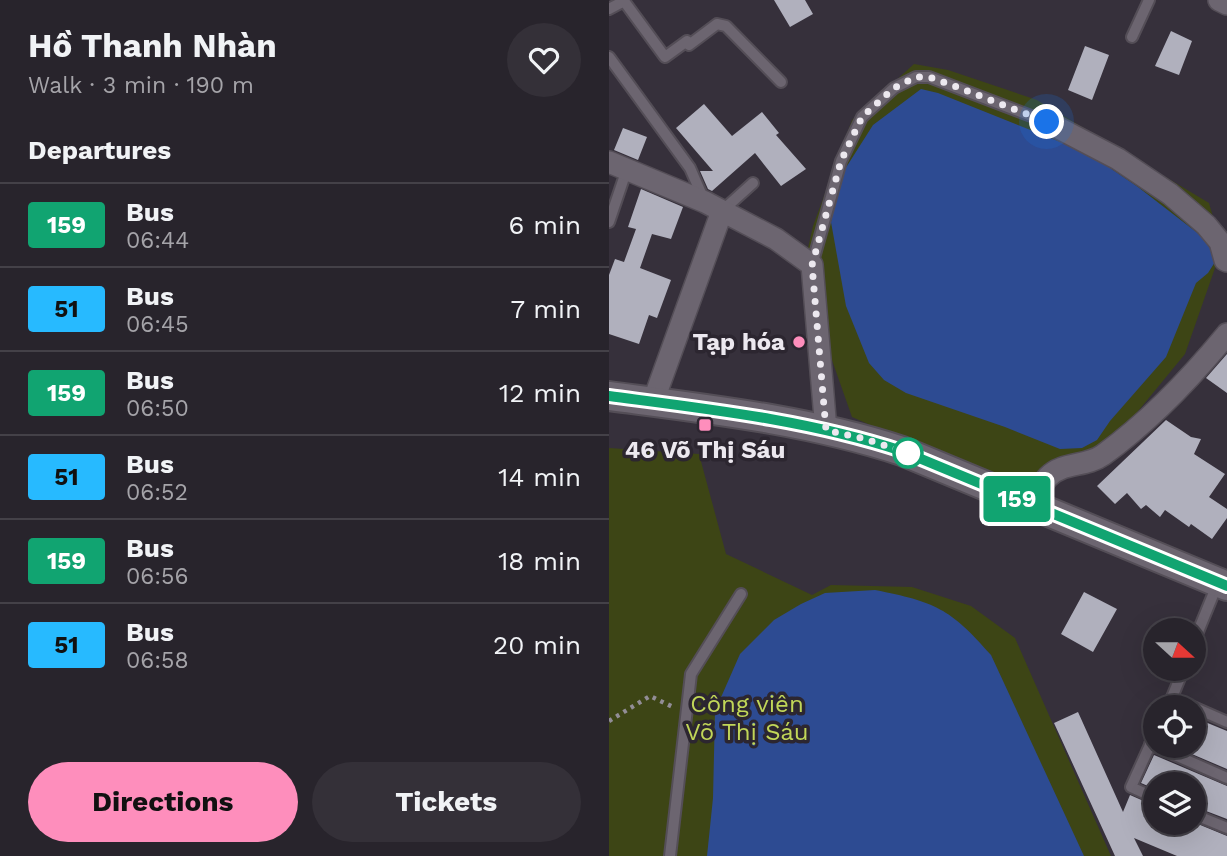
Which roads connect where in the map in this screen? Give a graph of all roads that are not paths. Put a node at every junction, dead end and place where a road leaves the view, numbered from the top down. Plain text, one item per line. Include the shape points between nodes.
1 (1149, 0) edge
2 (1219, 0) edge
3 (1227, 4) edge
4 (609, 9) edge
5 (1132, 37) dead end
6 (609, 57) edge
7 (781, 82) dead end
8 (1047, 122) joint
9 (618, 166) edge
10 (753, 184) dead end
11 (714, 207) junction
12 (609, 222) edge
13 (1227, 261) edge
14 (812, 265) junction
15 (1227, 334) edge
16 (609, 396) edge
17 (653, 402) junction
18 (826, 430) junction
19 (1034, 506) junction
20 (1223, 584) edge
21 (741, 594) dead end
22 (1206, 618) edge
23 (1206, 713) edge
24 (1227, 722) edge
25 (1144, 758) edge
26 (1189, 758) edge
27 (1227, 778) edge
28 (1143, 793) edge
29 (1206, 819) edge
30 (1227, 828) edge
31 (670, 856) edge

1 - 5 lane
2 - 3 street
4 - 7 lane via 624,1 665,57 717,24 726,26
6 - 11 lane
8 - 13 street via 1118,159 1170,194 1206,225 1220,242
8 - 14 lane via 929,77 916,77 894,88 862,117 846,150
9 - 11 street
9 - 12 lane
10 - 11 lane
11 - 14 street via 776,239
11 - 17 street
14 - 18 street
15 - 19 street via 1145,422 1101,457 1060,468 1047,478
16 - 17 street
17 - 18 street
18 - 19 street via 902,451
19 - 20 street
20 - 22 lane
21 - 31 lane via 691,674
23 - 24 lane
25 - 28 lane via 1131,788
26 - 27 lane
29 - 30 lane

